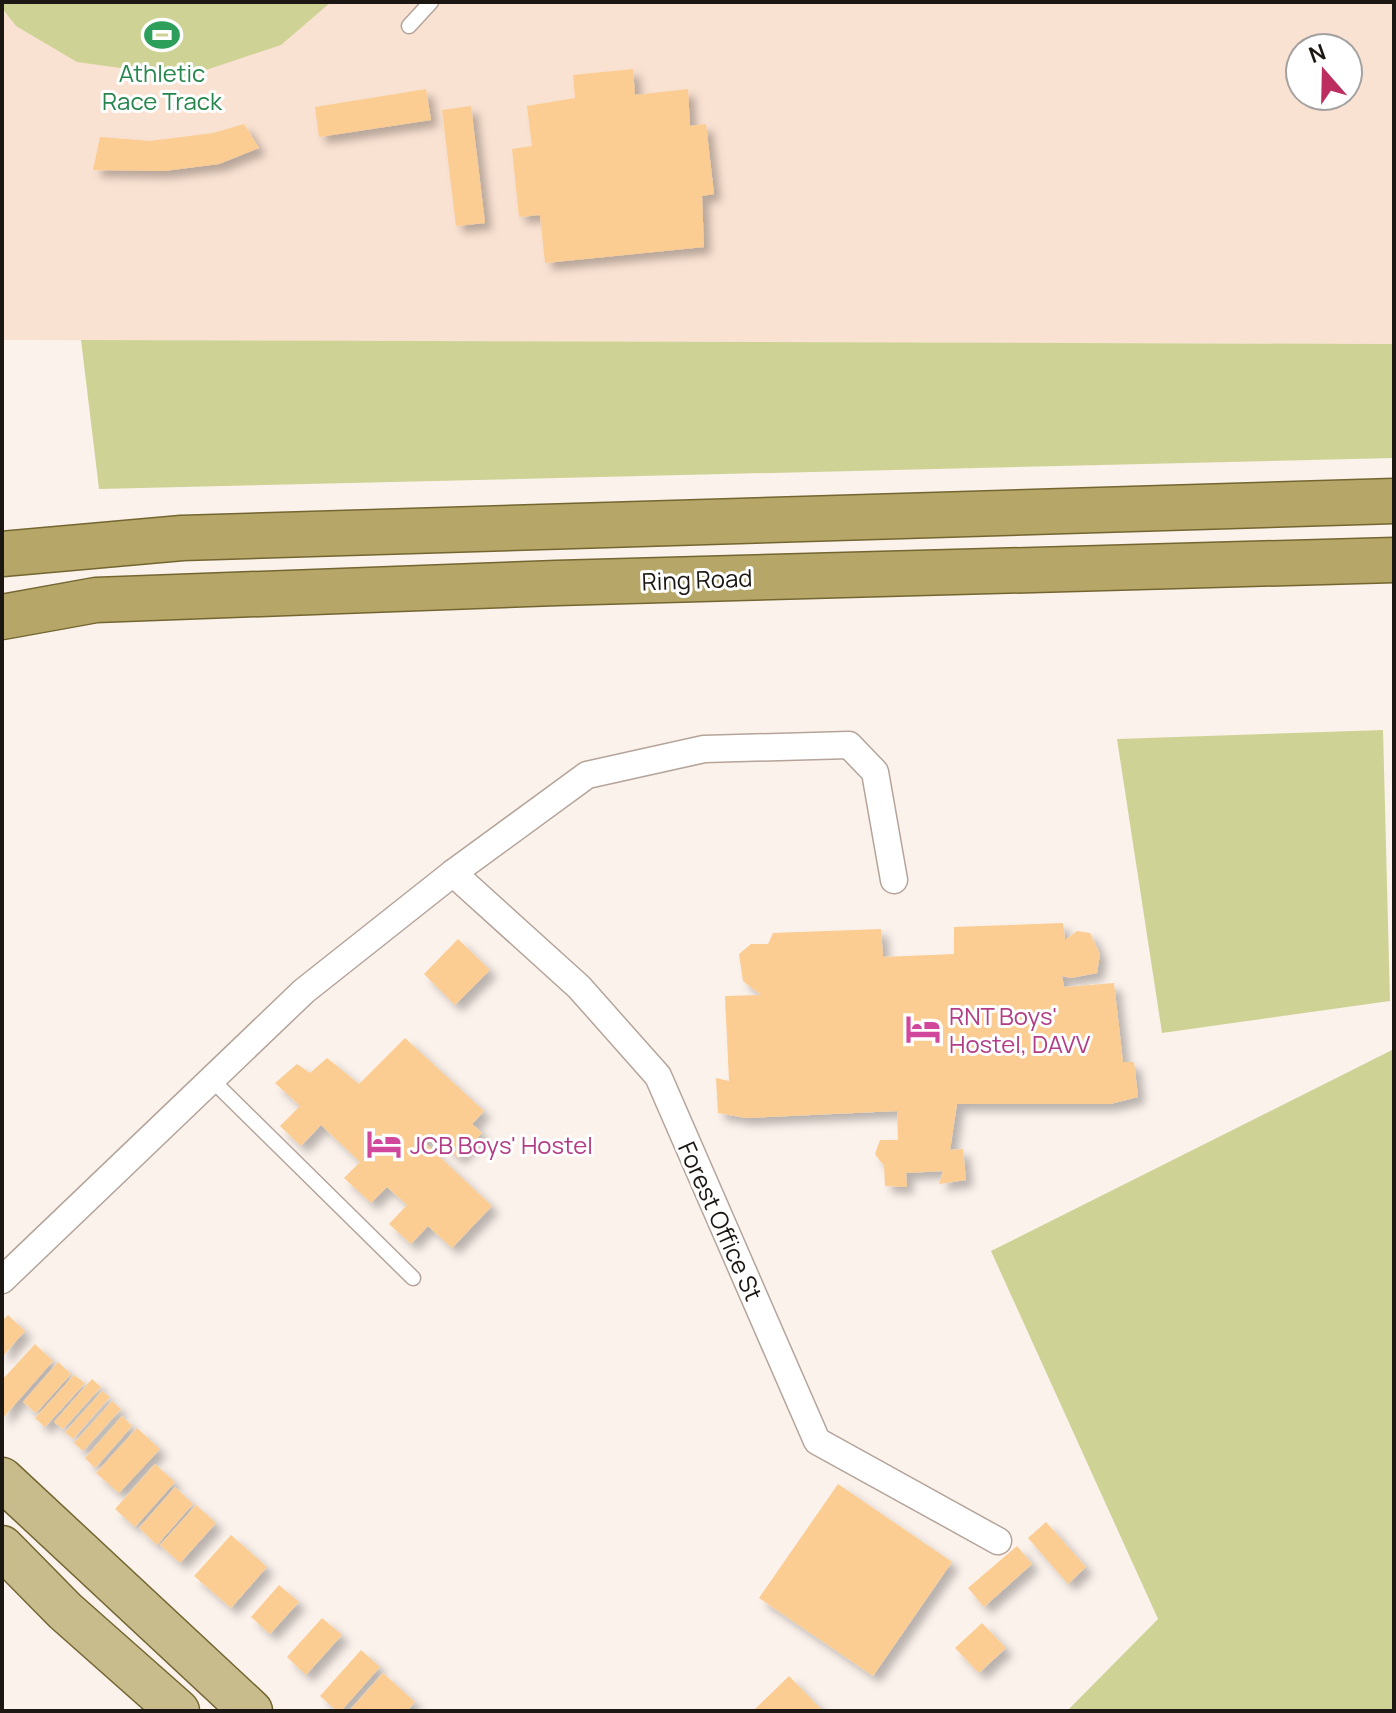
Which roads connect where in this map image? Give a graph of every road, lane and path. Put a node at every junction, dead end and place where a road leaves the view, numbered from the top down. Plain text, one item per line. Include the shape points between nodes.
1 (431, 2) edge
2 (409, 26) dead end
3 (1394, 501) edge
4 (2, 554) edge
5 (1394, 560) edge
6 (2, 617) edge
7 (453, 873) junction
8 (894, 880) dead end
9 (213, 1081) junction
10 (413, 1278) dead end
11 (2, 1280) edge
12 (2, 1479) edge
13 (998, 1541) dead end
14 (2, 1547) edge
15 (178, 1711) edge
16 (251, 1711) edge

1 - 2 lane
3 - 4 highway via 182,538
5 - 6 highway, Ring Road via 96,600
7 - 8 street via 587,775 704,749 849,745 875,772
7 - 9 street via 304,991
7 - 13 street, Forest Office St via 579,987 658,1076 817,1441
9 - 10 lane
9 - 11 street
12 - 16 main road
14 - 15 main road

